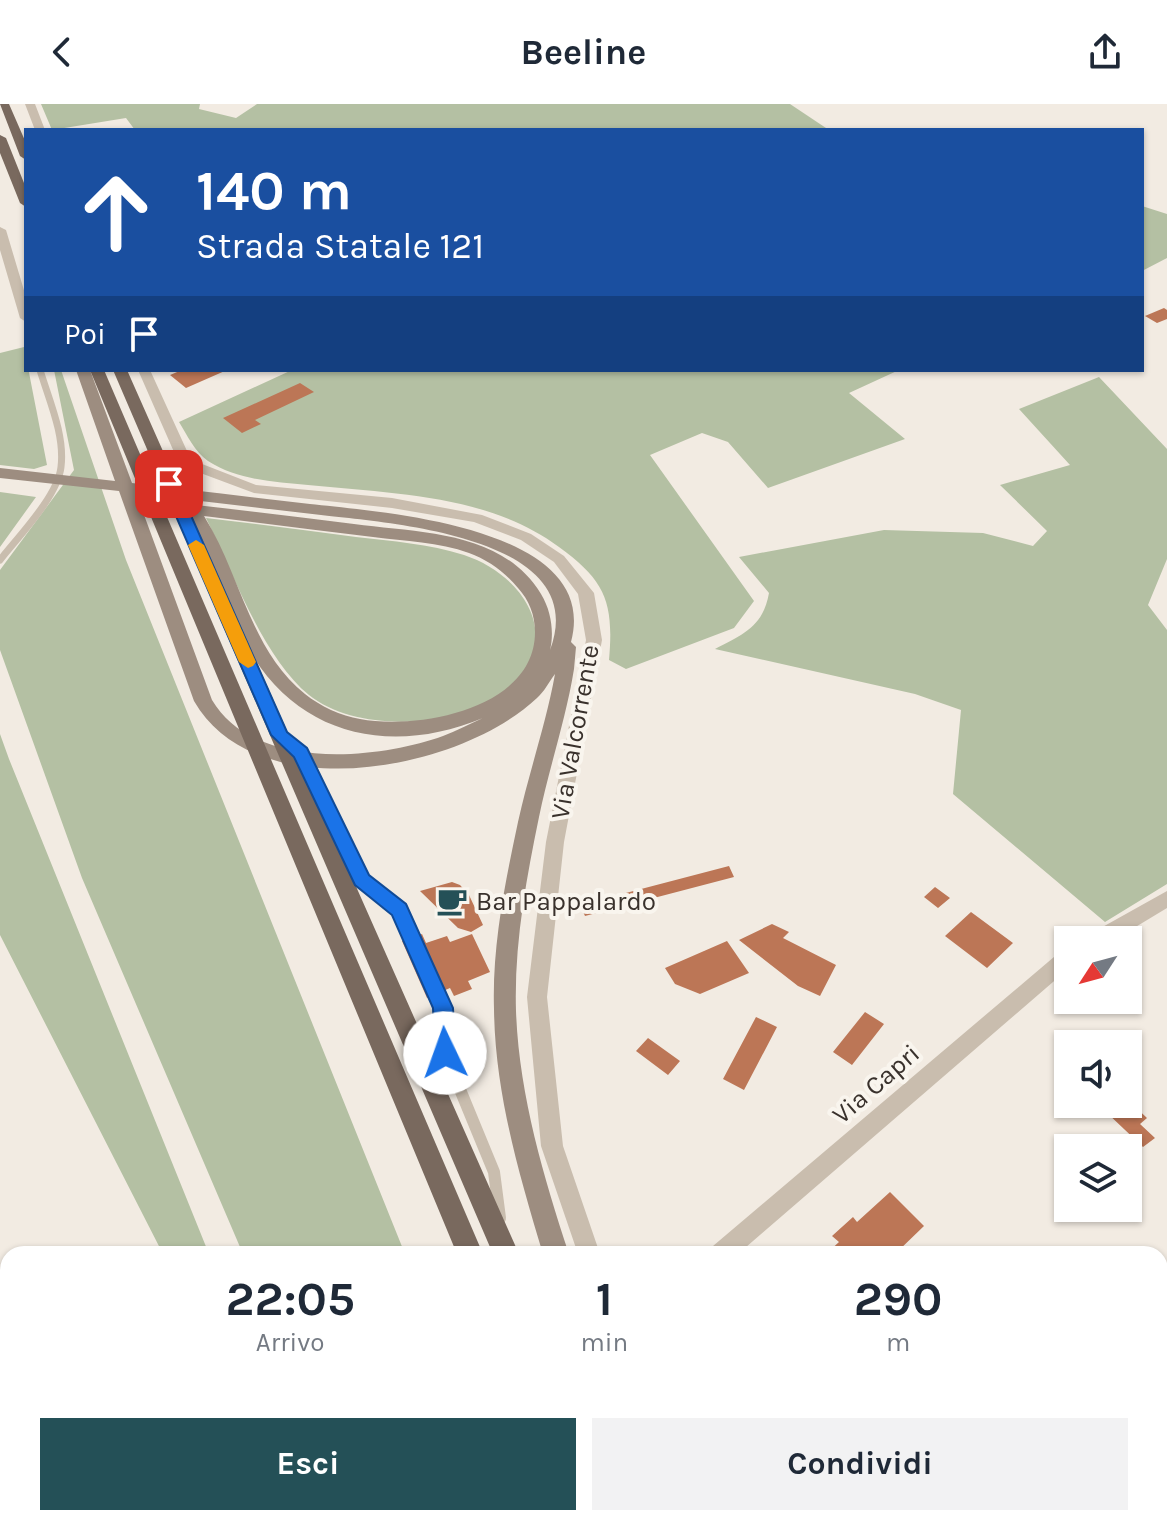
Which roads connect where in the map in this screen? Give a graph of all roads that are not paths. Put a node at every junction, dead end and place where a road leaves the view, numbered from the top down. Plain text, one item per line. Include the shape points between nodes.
1 (3, 104) edge
2 (30, 104) edge
3 (39, 128) edge
4 (0, 138) edge
5 (24, 151) edge
6 (24, 198) edge
7 (0, 230) edge
8 (14, 275) junction
9 (0, 278) edge
10 (24, 311) edge
11 (41, 372) edge
12 (84, 372) edge
13 (98, 372) edge
14 (121, 372) edge
15 (145, 372) edge
16 (0, 473) edge
17 (23, 482) junction
18 (169, 484) junction
19 (0, 487) edge
20 (196, 502) junction
21 (0, 560) edge
22 (567, 632) junction
23 (280, 735) junction
24 (1167, 899) edge
25 (1121, 926) edge
26 (1054, 969) edge
27 (467, 1246) edge
28 (502, 1246) edge
29 (504, 1246) edge
30 (553, 1246) edge
31 (586, 1246) edge
32 (730, 1246) edge

1 - 5 main road
2 - 3 street
4 - 6 main road
7 - 8 street
8 - 9 street
8 - 10 street
11 - 21 lane via 57,431 61,470 35,516
12 - 22 main road via 207,706 233,735 269,753 314,761 401,753 464,735 498,720 538,688
13 - 27 main road
14 - 18 main road
15 - 31 street, Via Valcorrente via 192,465 254,489 477,518 526,537 559,559 586,593 594,640 555,842 537,997 552,1146
16 - 17 main road
17 - 19 main road
17 - 20 main road
18 - 20 main road via 200,520 278,679 318,712 359,727 398,730 444,723 476,714 510,695 535,671 546,637 538,602 516,571 475,549
18 - 23 main road
20 - 22 main road via 383,518 481,538 512,551 544,574 563,609
22 - 30 main road via 565,681 530,814 505,980 517,1114
23 - 28 main road
23 - 29 lane via 301,753 362,880 399,909 443,1008 445,1053 494,1172
24 - 25 street
26 - 32 street, Via Capri

